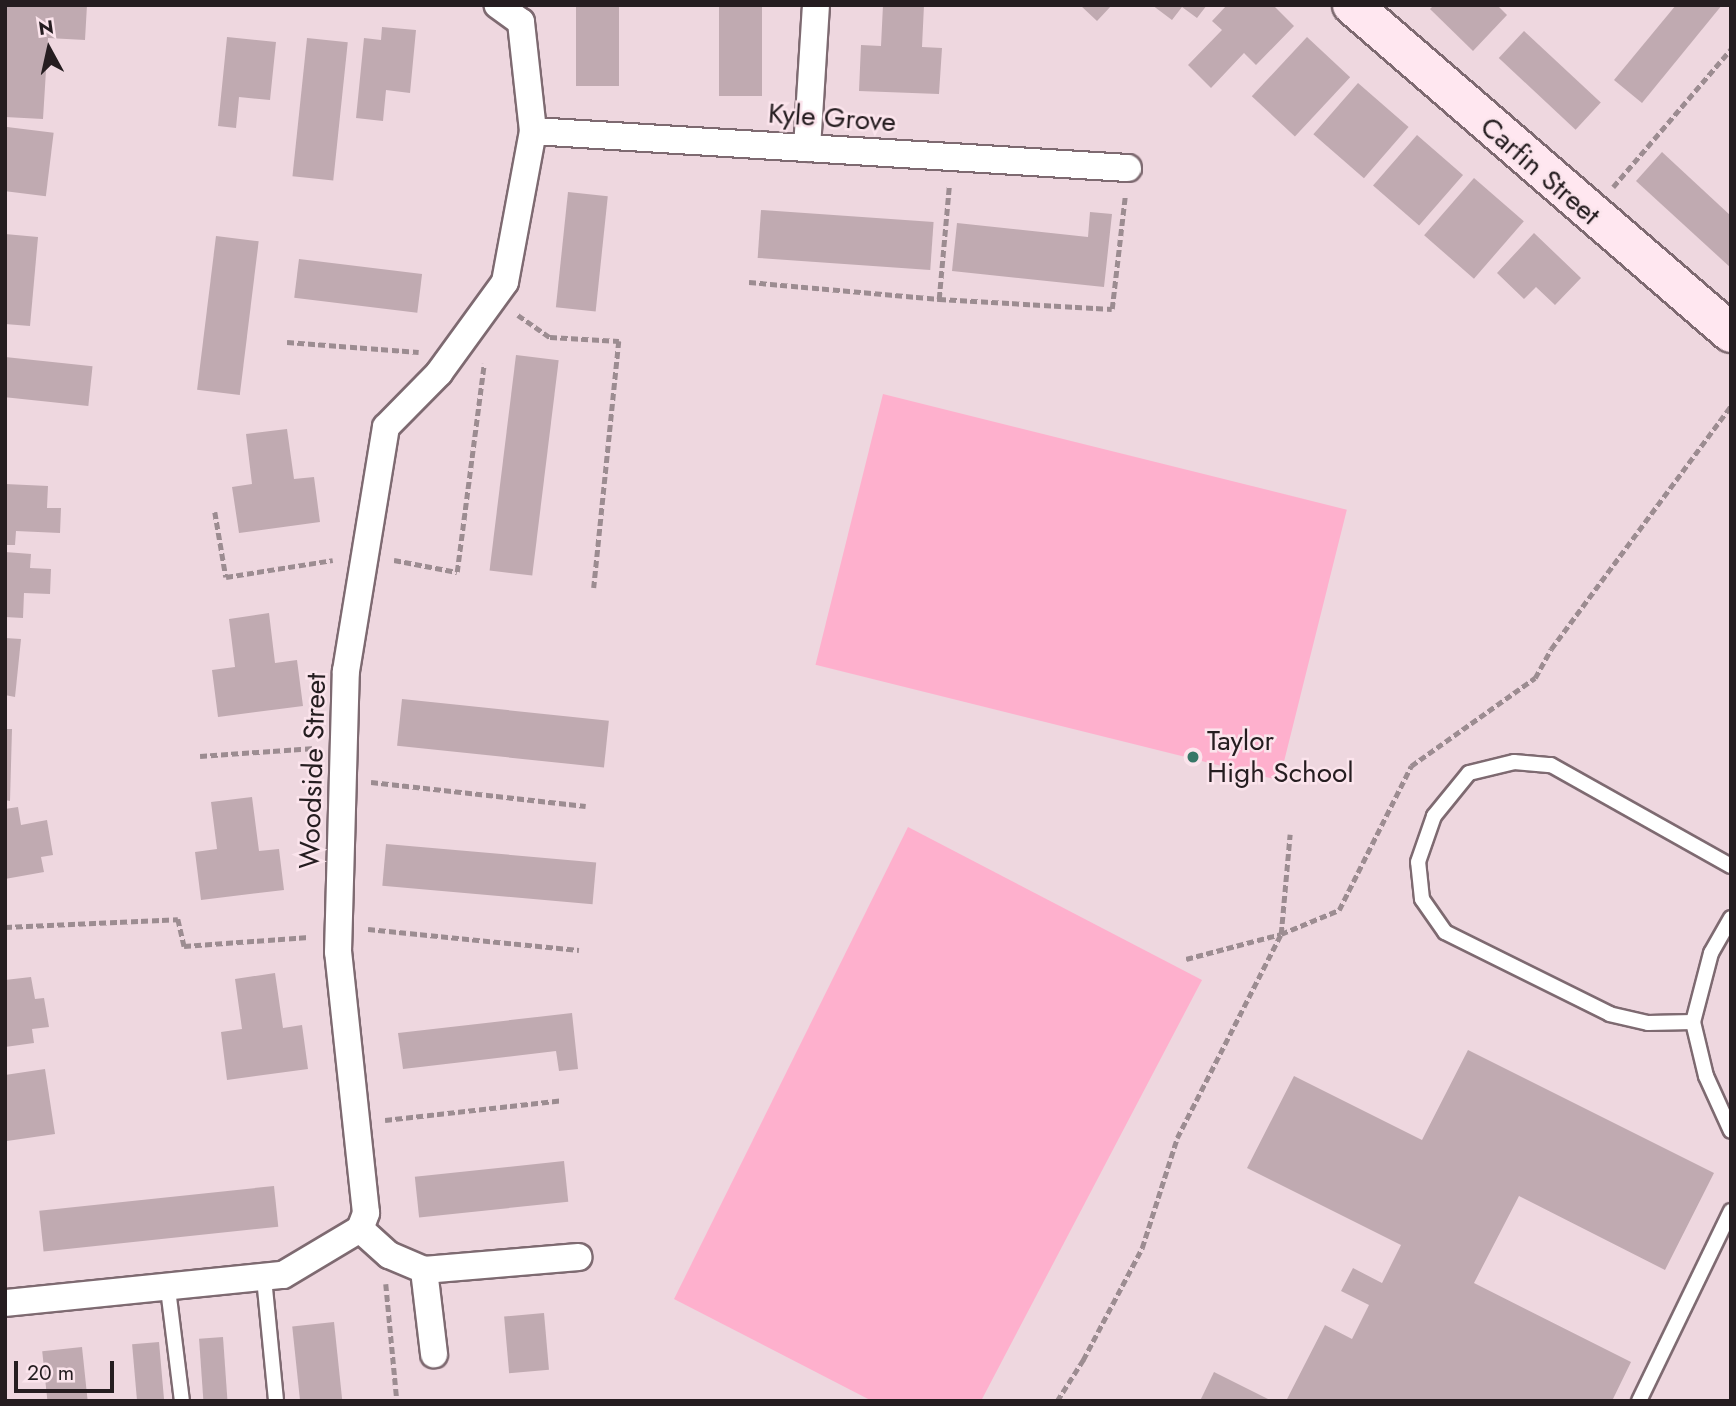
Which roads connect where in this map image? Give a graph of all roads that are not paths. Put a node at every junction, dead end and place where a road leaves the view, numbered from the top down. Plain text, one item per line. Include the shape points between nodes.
1 (498, 5) edge
2 (816, 5) edge
3 (1352, 5) edge
4 (533, 131) junction
5 (807, 148) junction
6 (1128, 168) road end
7 (1731, 333) edge
8 (1731, 866) edge
9 (1731, 918) edge
10 (1693, 1022) junction
11 (1731, 1132) edge
12 (1731, 1211) edge
13 (360, 1229) junction
14 (578, 1257) dead end
15 (424, 1270) junction
16 (264, 1278) junction
17 (168, 1289) junction
18 (5, 1303) edge
19 (434, 1354) dead end
20 (181, 1401) edge
21 (276, 1401) edge
22 (1639, 1401) edge

1 - 4 street, Woodside Street via 521,22
2 - 5 street
3 - 7 main road, Carfin Street
4 - 5 street, Kyle Grove
4 - 13 street, Woodside Street via 505,282 452,355 386,427 346,671 339,926 366,1213
5 - 6 street, Kyle Grove
8 - 10 lane via 1551,765 1514,762 1469,773 1434,816 1418,862 1422,899 1445,932 1611,1014 1648,1023
9 - 10 lane via 1711,953
10 - 11 lane via 1706,1076
12 - 22 lane
13 - 15 street via 389,1255
13 - 16 street via 303,1265
14 - 15 street
15 - 19 street
16 - 17 street
16 - 21 lane
17 - 18 street
17 - 20 lane

